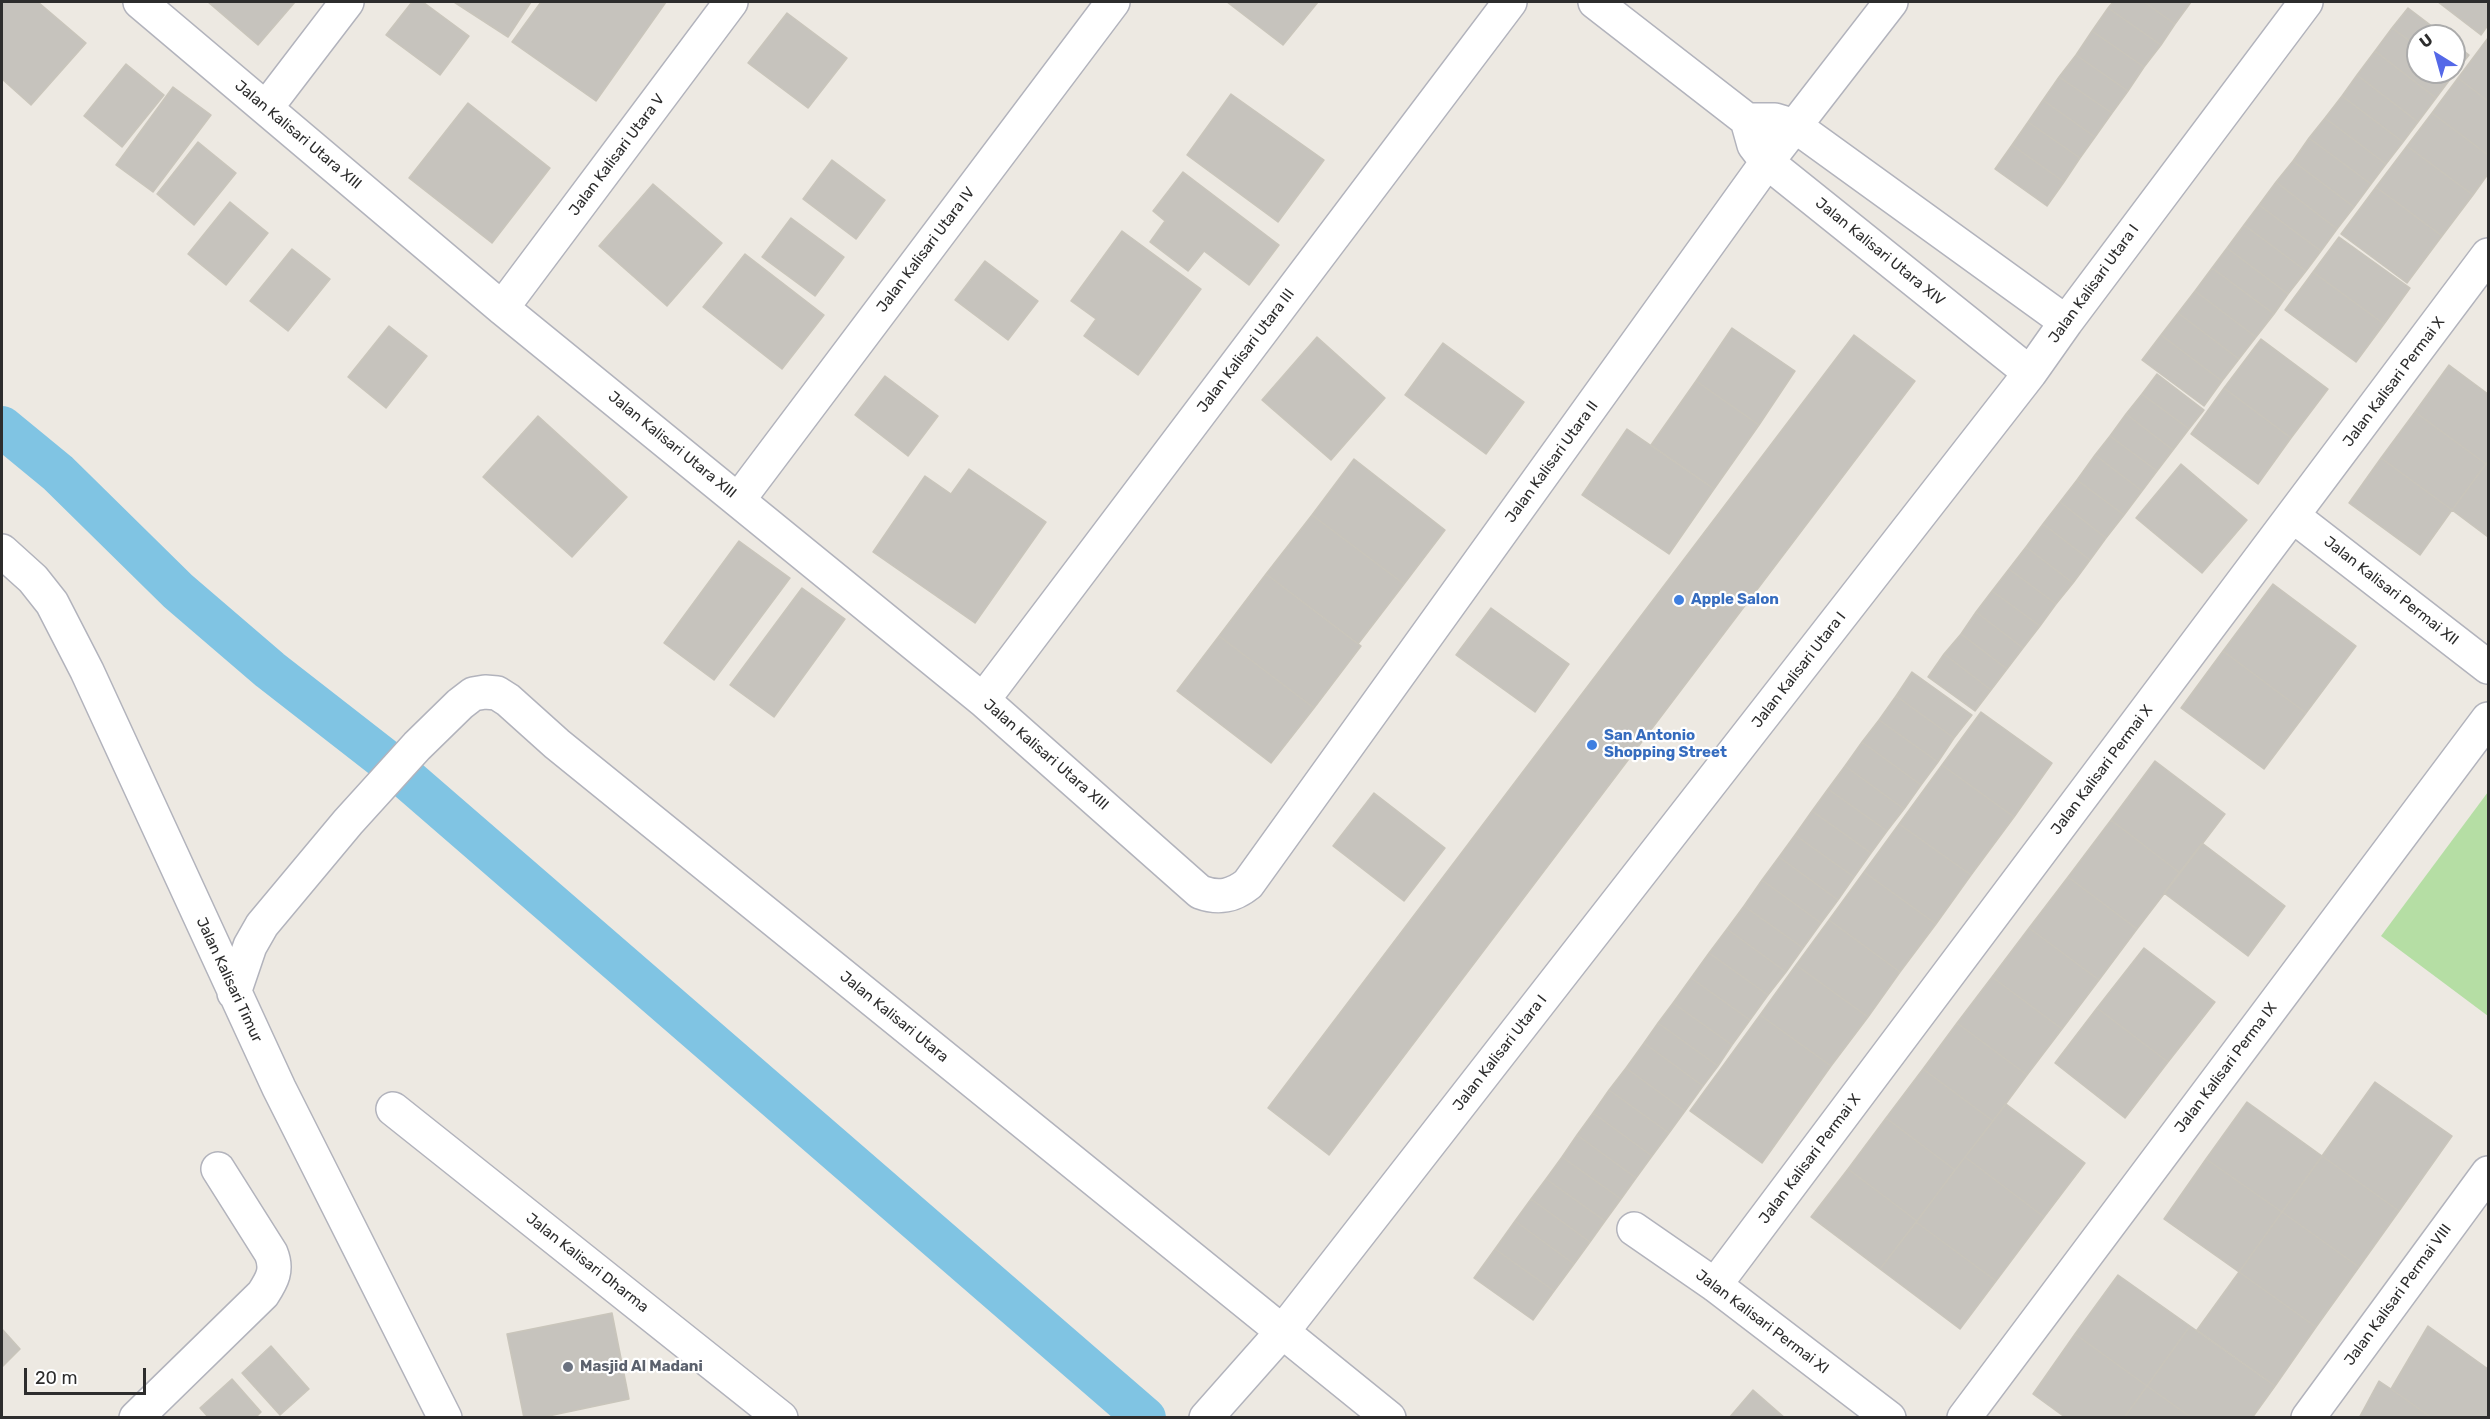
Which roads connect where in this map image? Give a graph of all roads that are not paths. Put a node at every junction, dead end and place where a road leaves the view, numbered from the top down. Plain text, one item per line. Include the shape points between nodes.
1 (140, 2) edge
2 (347, 2) edge
3 (731, 2) edge
4 (1113, 2) edge
5 (1510, 2) edge
6 (1595, 2) edge
7 (1891, 2) edge
8 (2306, 2) edge
9 (266, 108) junction
10 (1747, 120) junction
11 (1795, 126) junction
12 (1767, 162) junction
13 (2488, 255) edge
14 (502, 308) junction
15 (2066, 322) junction
16 (2030, 373) junction
17 (739, 500) junction
18 (2294, 516) junction
19 (2, 551) edge
20 (2488, 667) edge
21 (982, 700) junction
22 (2488, 719) edge
23 (1200, 892) joint
24 (234, 993) junction
25 (393, 1109) dead end
26 (218, 1169) dead end
27 (2488, 1173) edge
28 (1634, 1229) dead end
29 (1715, 1285) junction
30 (1276, 1339) junction
31 (135, 1418) edge
32 (445, 1418) edge
33 (781, 1418) edge
34 (1206, 1418) edge
35 (1389, 1418) edge
36 (1889, 1418) edge
37 (1964, 1418) edge
38 (2308, 1418) edge

1 - 9 street, Jalan Kalisari Utara XIII
2 - 9 street
3 - 14 street, Jalan Kalisari Utara V
4 - 17 street, Jalan Kalisari Utara IV
5 - 21 street, Jalan Kalisari Utara III
6 - 10 street
7 - 11 street, Jalan Kalisari Utara II
8 - 15 street, Jalan Kalisari Utara I
9 - 14 street, Jalan Kalisari Utara XIII
10 - 11 street via 1775,120
10 - 12 street, Jalan Kalisari Utara XIV via 1754,145
11 - 12 street, Jalan Kalisari Utara II
11 - 15 street
12 - 16 street, Jalan Kalisari Utara XIV
12 - 23 street, Jalan Kalisari Utara II via 1248,884 1231,894 1214,897
13 - 18 street, Jalan Kalisari Permai X
14 - 17 street, Jalan Kalisari Utara XIII
15 - 16 street, Jalan Kalisari Utara I
16 - 30 street, Jalan Kalisari Utara I
17 - 21 street, Jalan Kalisari Utara XIII
18 - 20 street, Jalan Kalisari Permai XII
18 - 29 street, Jalan Kalisari Permai X
19 - 24 street, Jalan Kalisari Timur via 52,603
21 - 23 street, Jalan Kalisari Utara XIII
22 - 37 street, Jalan Kalisari Perma IX
24 - 30 street, Jalan Kalisari Utara via 262,925 348,822 460,704 473,694 497,693
24 - 32 street, Jalan Kalisari Timur
25 - 33 street, Jalan Kalisari Dharma
26 - 31 street via 271,1253 273,1279 263,1294
27 - 38 street, Jalan Kalisari Permai VIII
28 - 29 street, Jalan Kalisari Permai XI
29 - 36 street, Jalan Kalisari Permai XI
30 - 34 street, Jalan Kalisari Utara I
30 - 35 street, Jalan Kalisari Utara

